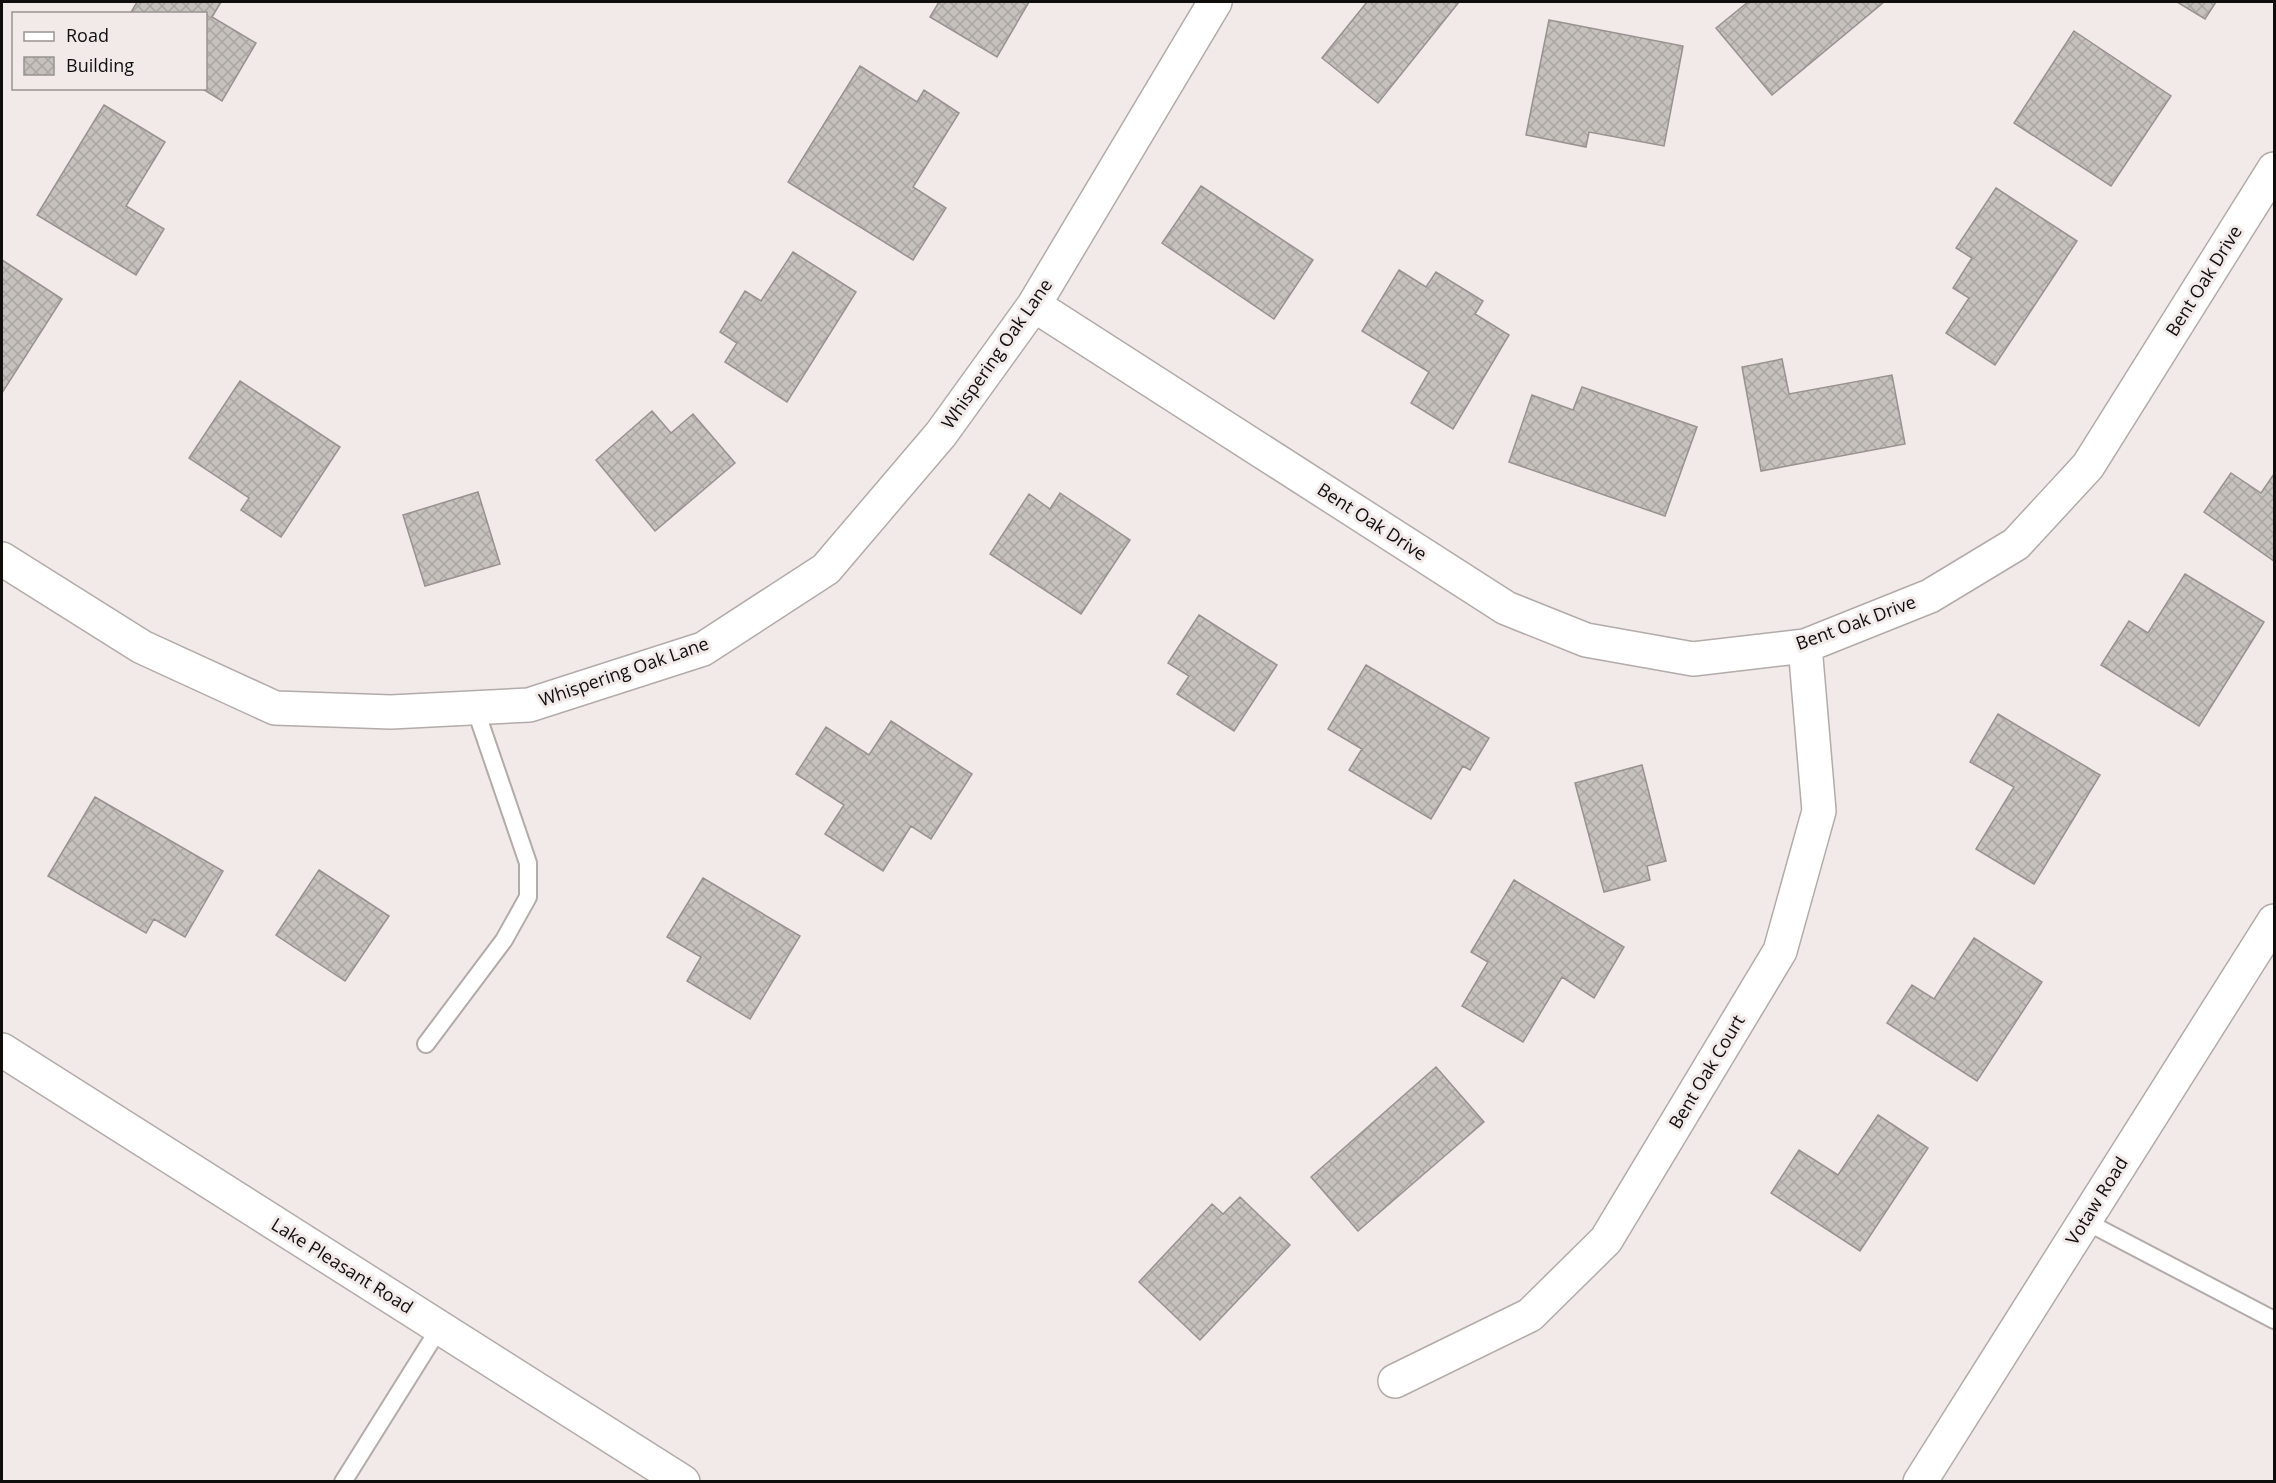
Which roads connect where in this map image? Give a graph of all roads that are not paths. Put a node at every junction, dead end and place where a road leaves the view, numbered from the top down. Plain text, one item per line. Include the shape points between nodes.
1 (1215, 2) edge
2 (2274, 169) edge
3 (1034, 305) junction
4 (2, 559) edge
5 (1805, 646) junction
6 (475, 708) junction
7 (2274, 921) edge
8 (426, 1044) dead end
9 (2, 1050) edge
10 (2085, 1221) junction
11 (2274, 1320) edge
12 (440, 1327) junction
13 (1395, 1381) dead end
14 (343, 1482) edge
15 (683, 1482) edge
16 (1920, 1482) edge

1 - 3 street, Whispering Oak Lane
2 - 5 street, Bent Oak Drive via 2088,466 2016,544 1930,596
3 - 5 street, Bent Oak Drive via 1506,608 1586,640 1693,659
3 - 6 street, Whispering Oak Lane via 940,434 826,569 703,649 529,705
4 - 6 street, Whispering Oak Lane via 142,647 275,708 391,712
5 - 13 street, Bent Oak Court via 1819,811 1780,951 1606,1240 1530,1315
6 - 8 lane via 528,863 528,897 504,940
7 - 10 street, Votaw Road
9 - 12 street, Lake Pleasant Road
10 - 11 lane
10 - 16 street, Votaw Road
12 - 14 lane
12 - 15 street, Lake Pleasant Road

